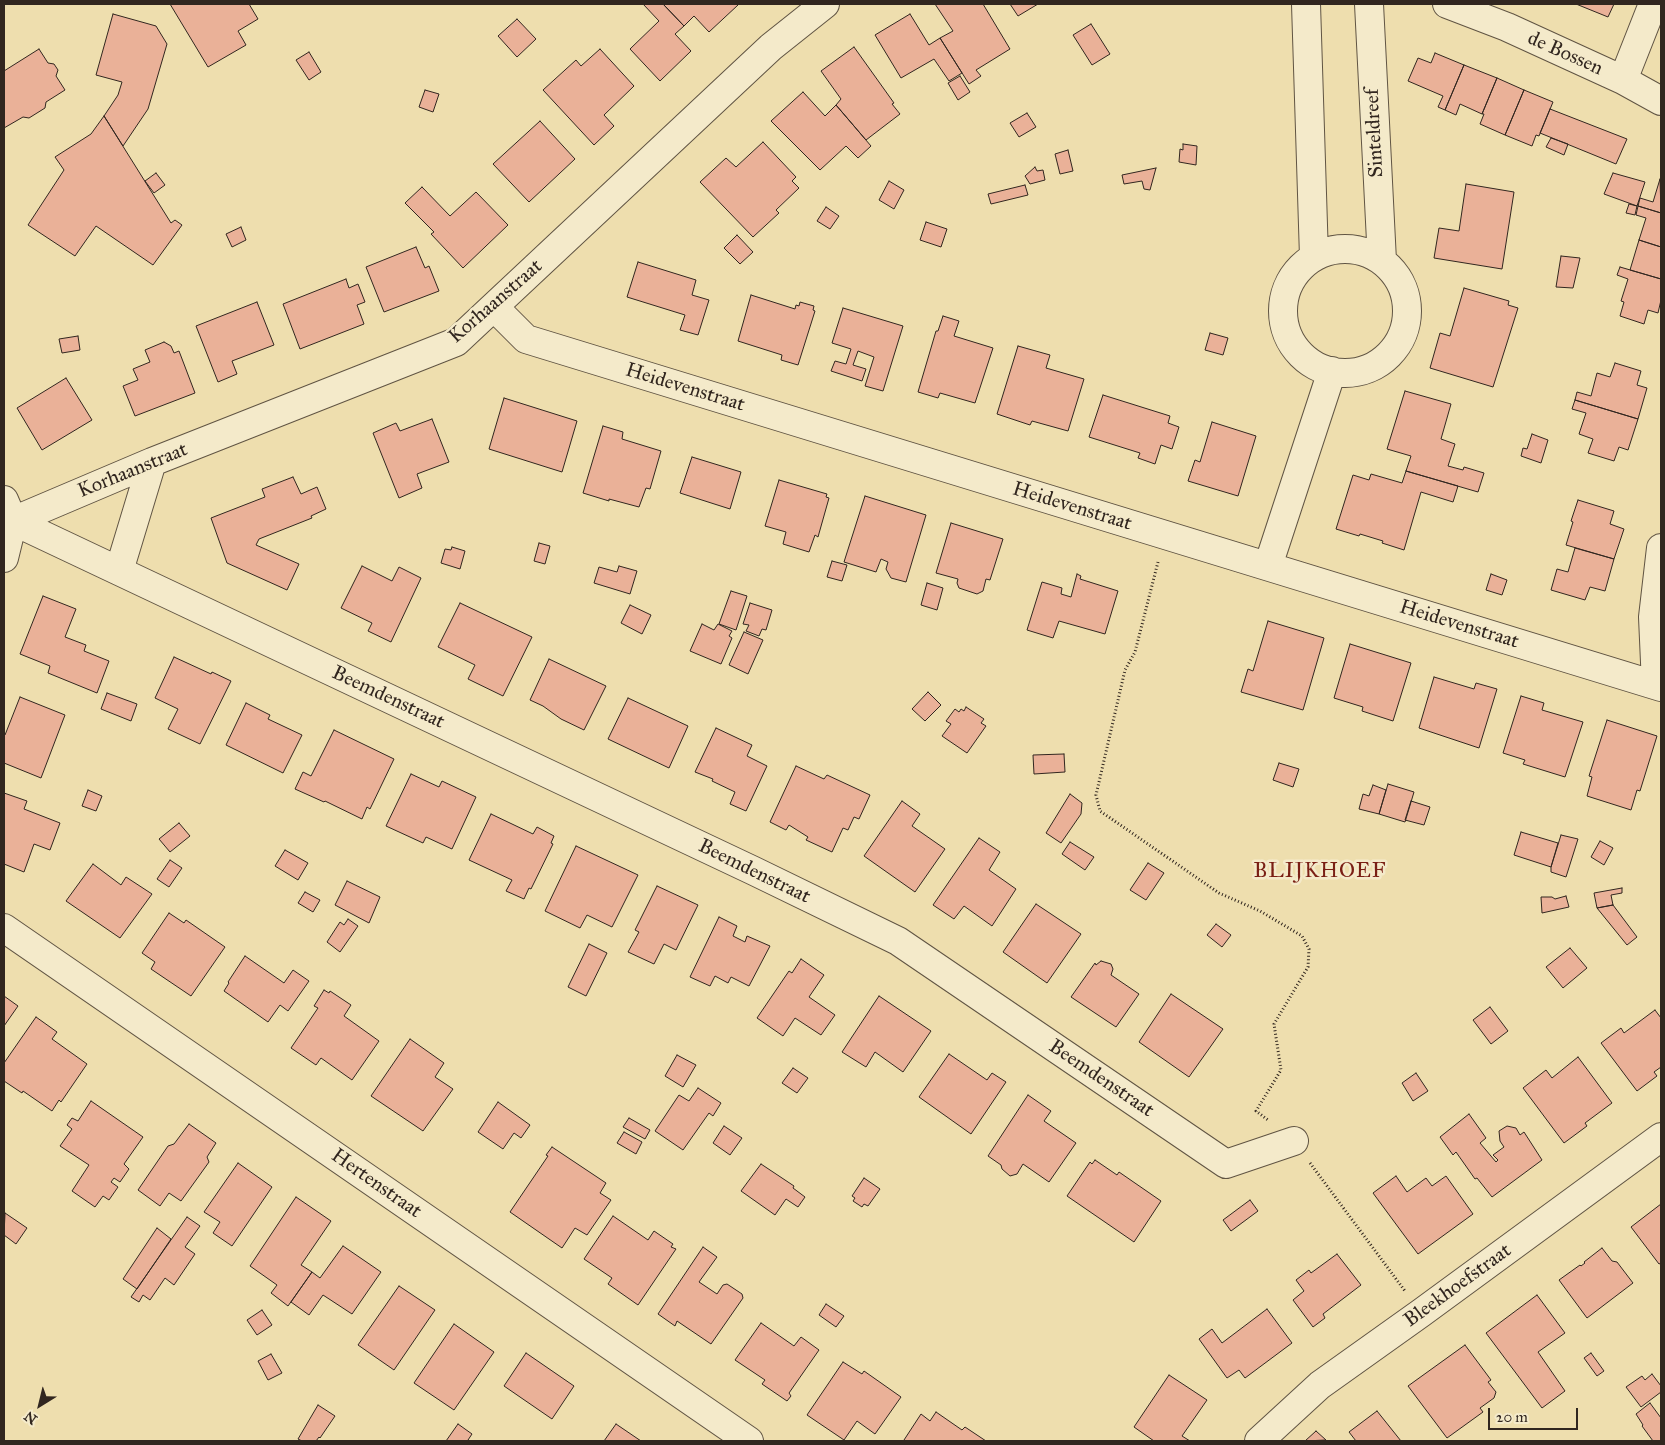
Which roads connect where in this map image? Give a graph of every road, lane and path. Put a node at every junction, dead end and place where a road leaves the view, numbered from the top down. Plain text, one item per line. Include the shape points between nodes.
1 (825, 4) edge
2 (1306, 4) edge
3 (1369, 4) edge
4 (1447, 4) edge
5 (1653, 4) edge
6 (1507, 16) edge
7 (1623, 80) junction
8 (1661, 101) edge
9 (1314, 257) junction
10 (1382, 261) junction
11 (494, 307) junction
12 (1332, 372) junction
13 (152, 462) junction
14 (9, 510) edge
15 (1165, 535) junction
16 (1661, 548) edge
17 (4, 558) edge
18 (1268, 566) junction
19 (119, 570) junction
20 (1660, 683) edge
21 (4, 928) edge
22 (1256, 1111) dead end
23 (1661, 1137) edge
24 (1294, 1141) joint
25 (1421, 1313) junction
26 (749, 1441) edge
27 (1260, 1441) edge

1 - 11 street, Korhaanstraat via 771,47
2 - 9 street
3 - 10 street, Sinteldreef
4 - 6 street, de Bossen
5 - 7 street, de Bossen
6 - 7 street, de Bossen
7 - 8 street, de Bossen
9 - 10 street via 1337,250 1360,251
9 - 12 street via 1290,281 1284,297 1283,314 1293,347 1319,368
10 - 12 street via 1402,287 1406,319 1402,335 1382,361 1368,369 1352,373
11 - 13 street, Korhaanstraat via 456,342
11 - 15 street, Heidevenstraat via 526,339
12 - 18 street
13 - 14 street, Korhaanstraat
13 - 19 street
14 - 17 street
14 - 19 street, Beemdenstraat
15 - 18 street, Heidevenstraat
15 - 22 path via 1135,652 1125,670 1096,795 1100,811 1219,893 1260,910 1302,936 1309,949 1308,967 1274,1024 1281,1070
16 - 20 street via 1653,618
18 - 20 street, Heidevenstraat
19 - 24 street, Beemdenstraat via 898,941 1226,1164
21 - 26 street, Hertenstraat
23 - 25 street, Bleekhoefstraat
24 - 25 path
25 - 27 street, Bleekhoefstraat via 1320,1385

